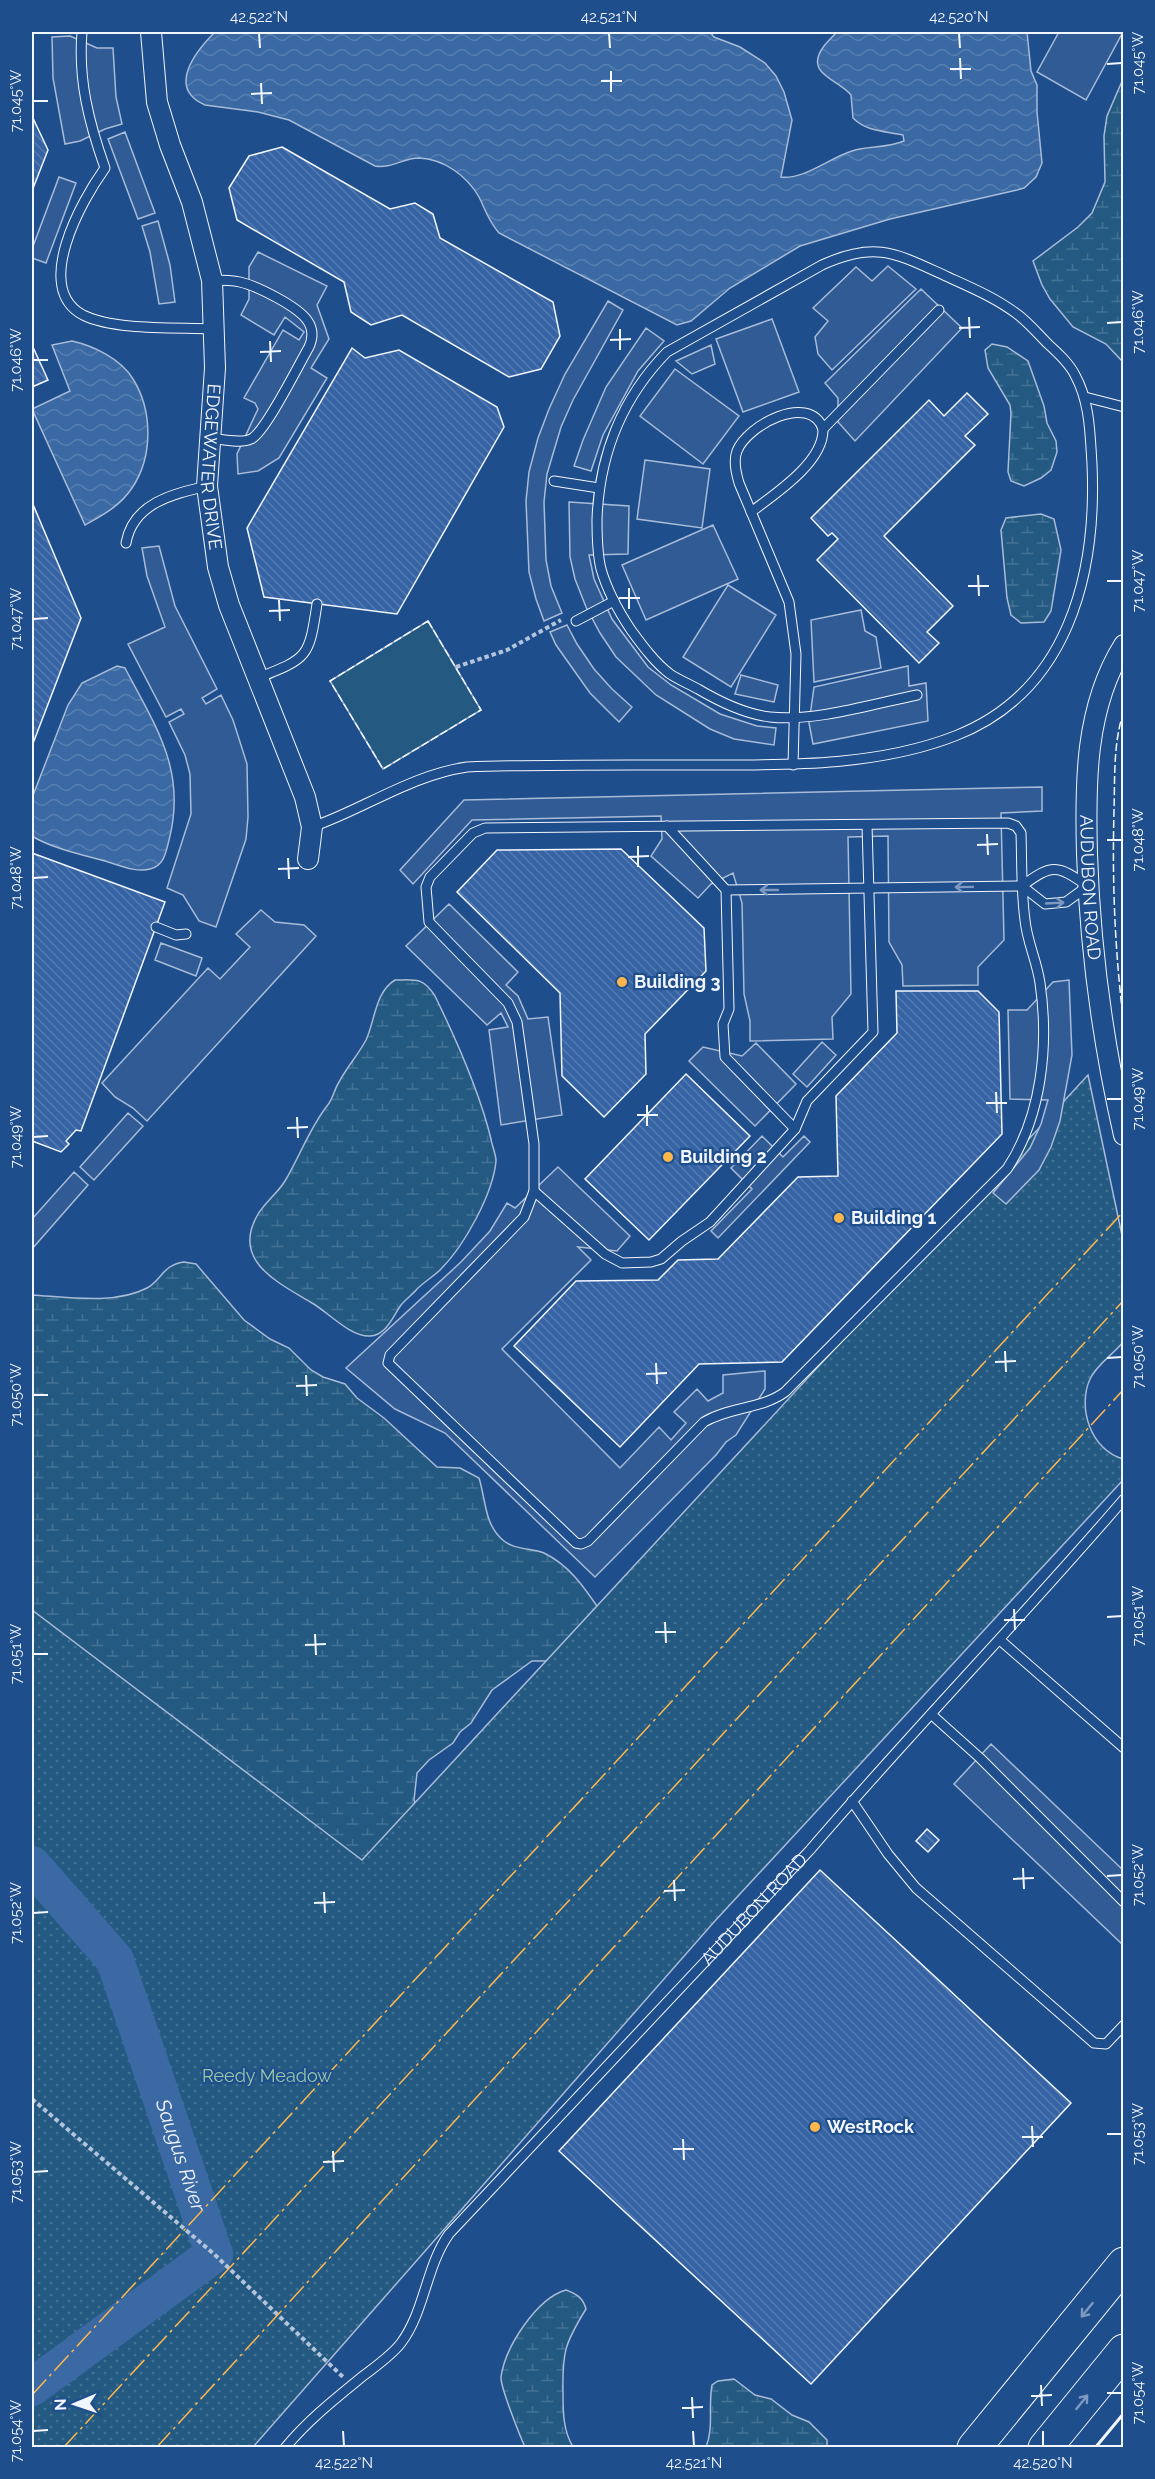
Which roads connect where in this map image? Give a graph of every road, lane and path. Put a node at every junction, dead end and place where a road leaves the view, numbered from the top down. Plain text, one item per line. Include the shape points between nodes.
1 (82, 32) edge
2 (151, 32) edge
3 (212, 280) junction
4 (939, 310) dead end
5 (215, 329) junction
6 (1085, 397) junction
7 (1124, 407) edge
8 (823, 429) junction
9 (208, 438) junction
10 (554, 481) dead end
11 (207, 486) junction
12 (599, 488) junction
13 (751, 512) junction
14 (126, 543) dead end
15 (614, 601) junction
16 (317, 604) dead end
17 (563, 619) dead end
18 (576, 621) dead end
19 (1124, 645) edge
20 (456, 667) dead end
21 (258, 678) junction
22 (917, 695) dead end
23 (796, 717) junction
24 (793, 765) junction
25 (867, 825) junction
26 (667, 826) junction
27 (312, 827) junction
28 (308, 859) dead end
29 (1022, 886) junction
30 (1088, 886) junction
31 (726, 890) junction
32 (868, 890) junction
33 (156, 927) dead end
34 (186, 934) dead end
35 (1119, 1091) edge
36 (795, 1129) junction
37 (1124, 1135) edge
38 (534, 1191) junction
39 (1124, 1499) edge
40 (1000, 1640) junction
41 (932, 1715) junction
42 (1124, 1748) edge
43 (852, 1801) junction
44 (1124, 1902) edge
45 (1124, 2025) edge
46 (32, 2099) edge
47 (1124, 2264) edge
48 (1124, 2351) edge
49 (352, 2385) junction
50 (285, 2448) edge
51 (974, 2448) edge
52 (1045, 2448) edge

1 - 5 lane via 86,108 105,168 92,187 63,254 63,290 76,309 97,319
2 - 3 street, EDGEWATER DRIVE via 157,102 199,224
3 - 5 street, EDGEWATER DRIVE
3 - 9 lane via 242,282 272,296 304,316 312,333 309,347 257,435 245,440
4 - 8 lane
5 - 9 street, EDGEWATER DRIVE
6 - 7 lane
6 - 12 lane via 1073,371 1061,357 1018,315 992,298 894,254 876,250 856,253 822,265 667,352 623,411 606,451
6 - 24 lane via 1093,484 1086,560 1080,592 1060,643 1040,676 999,712 954,736 892,753
8 - 13 lane via 819,448 807,465
8 - 13 lane via 812,415 786,415 768,421 742,442 735,467
9 - 11 street, EDGEWATER DRIVE
10 - 12 lane
11 - 14 lane via 171,494 150,507 133,524
11 - 21 street, EDGEWATER DRIVE via 223,586
12 - 15 lane via 598,552
13 - 23 lane via 789,602 796,654
15 - 18 lane
15 - 23 lane via 637,638 669,673 734,707 770,717
16 - 21 lane via 311,642 303,656
17 - 20 path via 507,650
19 - 30 street, AUDUBON ROAD via 1100,699 1089,749
21 - 27 street, EDGEWATER DRIVE via 305,796
22 - 23 lane
23 - 24 lane
24 - 27 lane via 467,767 421,778 344,816
25 - 26 lane
25 - 29 lane via 1014,824 1021,833
25 - 32 lane
26 - 31 lane
26 - 38 lane via 482,829 428,881 429,922 508,1003 517,1022 531,1119
27 - 28 street, EDGEWATER DRIVE
29 - 30 lane via 1043,871 1064,870
29 -> 30 lane via 1045,904 1066,903
29 -> 32 lane
29 - 38 lane via 1026,931 1040,982 1043,1016 1039,1090 1016,1157 785,1392 700,1425 581,1544 388,1363 390,1355 524,1217
30 - 35 street, AUDUBON ROAD via 1098,990
32 -> 31 lane
31 - 36 lane via 729,1009 723,1024 724,1055
32 - 36 lane via 873,1032 807,1101
33 - 34 lane via 176,935
35 - 37 street, AUDUBON ROAD
36 - 38 lane via 710,1222 661,1259 651,1262 622,1263 605,1254
39 - 40 lane, AUDUBON ROAD
40 - 41 lane, AUDUBON ROAD
40 - 42 lane
41 - 43 lane, AUDUBON ROAD
41 - 44 lane
43 - 45 lane via 916,1888 1094,2043 1106,2044
43 - 49 lane, AUDUBON ROAD via 449,2234 408,2332 396,2348
46 - 49 path via 214,2254
47 -> 51 highway
52 -> 48 highway
49 - 50 lane, AUDUBON ROAD via 322,2409

